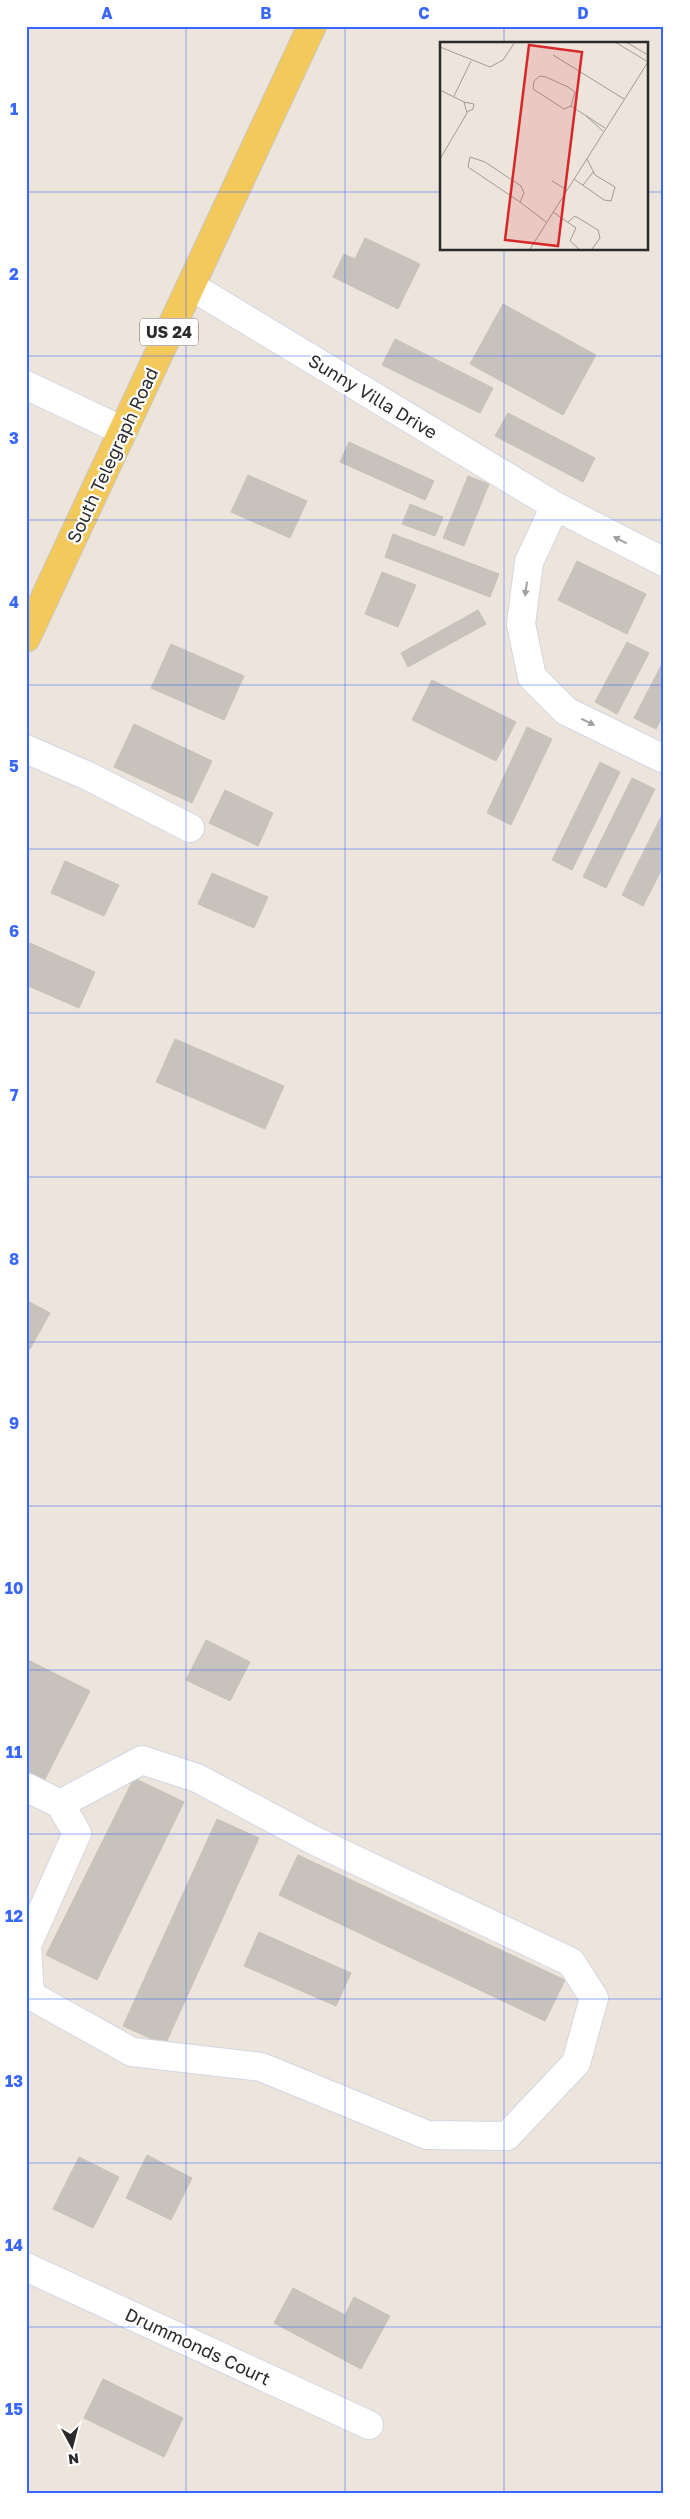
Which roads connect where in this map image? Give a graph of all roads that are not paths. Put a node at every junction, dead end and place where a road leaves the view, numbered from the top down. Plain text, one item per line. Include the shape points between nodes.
1 (312, 26) edge
2 (191, 286) junction
3 (26, 386) edge
4 (123, 431) junction
5 (555, 506) junction
6 (664, 562) edge
7 (26, 638) edge
8 (26, 749) edge
9 (664, 759) edge
10 (190, 828) dead end
11 (26, 1787) edge
12 (60, 1804) junction
13 (26, 2267) edge
14 (369, 2425) dead end

1 - 2 main road, South Telegraph Road / US 24
2 - 4 main road, South Telegraph Road / US 24
2 - 5 street, Sunny Villa Drive
3 - 4 street
4 - 7 main road, South Telegraph Road / US 24
6 -> 5 street, Sunny Villa Drive
5 -> 9 street via 530,562 521,624 532,677 566,711
8 - 10 street via 88,776
11 - 12 street
12 - 12 street via 77,1834 27,1945 30,1996 132,2052 261,2067 427,2135 507,2136 576,2063 594,1998 571,1962 312,1839 197,1778 142,1760
13 - 14 street, Drummonds Court

